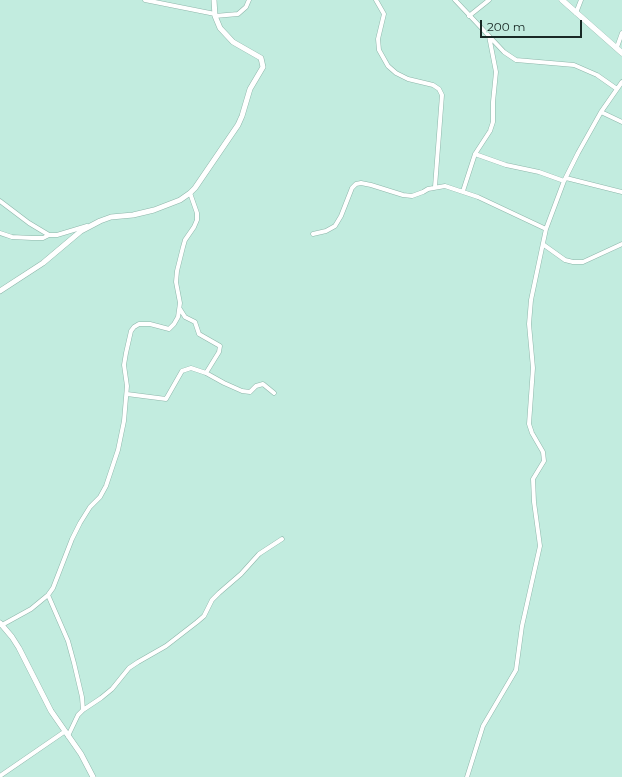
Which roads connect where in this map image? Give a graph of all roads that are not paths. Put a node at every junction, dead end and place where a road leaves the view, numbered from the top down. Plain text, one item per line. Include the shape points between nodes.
1 (145, 0) edge
2 (214, 0) edge
3 (249, 0) edge
4 (376, 0) edge
5 (455, 0) edge
6 (489, 0) edge
7 (562, 0) edge
8 (581, 0) edge
9 (576, 13) junction
10 (215, 15) junction
11 (469, 16) junction
12 (622, 33) edge
13 (489, 36) junction
14 (617, 48) junction
15 (622, 53) edge
16 (622, 82) edge
17 (617, 89) junction
18 (601, 112) junction
19 (622, 122) edge
20 (475, 154) junction
21 (565, 179) junction
22 (435, 187) junction
23 (463, 191) junction
24 (622, 192) edge
25 (190, 193) junction
26 (0, 201) edge
27 (94, 224) junction
28 (546, 229) junction
29 (0, 233) edge
30 (313, 234) dead end
31 (49, 235) junction
32 (622, 244) edge
33 (544, 245) junction
34 (0, 291) edge
35 (180, 308) junction
36 (206, 373) junction
37 (274, 393) dead end
38 (127, 394) junction
39 (282, 539) dead end
40 (48, 595) junction
41 (1, 624) edge
42 (83, 710) junction
43 (66, 734) junction
44 (0, 776) edge
45 (93, 777) edge
46 (467, 777) edge

1 - 10 street
2 - 10 street
3 - 10 street via 238,14
4 - 22 street via 384,14 378,39 379,50 388,66 396,73 439,89 442,95
5 - 11 street
6 - 11 street
7 - 9 main road
8 - 9 street
9 - 14 main road
10 - 25 street via 224,33 233,42 261,58 263,67 250,89 238,125
11 - 13 street
12 - 14 street
13 - 17 street via 516,60 574,65 597,75
13 - 20 street via 496,72 493,122
14 - 15 main road
16 - 17 street
17 - 18 street
18 - 19 street
18 - 21 street
20 - 21 street via 506,165
20 - 23 street
21 - 24 street
21 - 28 street
22 - 23 street via 445,186
22 - 30 street via 412,196 361,183 356,184 335,226
23 - 28 street
25 - 27 street via 180,200 154,210 111,217
25 - 35 street via 197,220 185,240 177,271
26 - 31 street via 28,223
27 - 31 street
27 - 34 street via 81,231 44,263
28 - 33 street
29 - 31 street via 19,238
32 - 33 street via 583,262 565,260
33 - 46 street via 531,300 529,324 533,368 529,424 543,452 544,461 533,479 540,546 522,626 516,670 483,726
35 - 36 street via 185,317 195,322 199,334 220,346
35 - 38 street via 172,328 139,324 131,331 124,365
36 - 37 street via 242,391 250,392 263,384
36 - 38 street via 191,368 182,371 166,399
38 - 40 street via 118,450 106,486 80,523 55,585
39 - 42 street via 259,554 219,593 212,600 204,616 166,646 129,668 112,689
40 - 41 street via 31,609
40 - 42 street via 68,641
41 - 43 street via 19,648 51,711
42 - 43 street
43 - 44 street
43 - 45 street via 81,754

